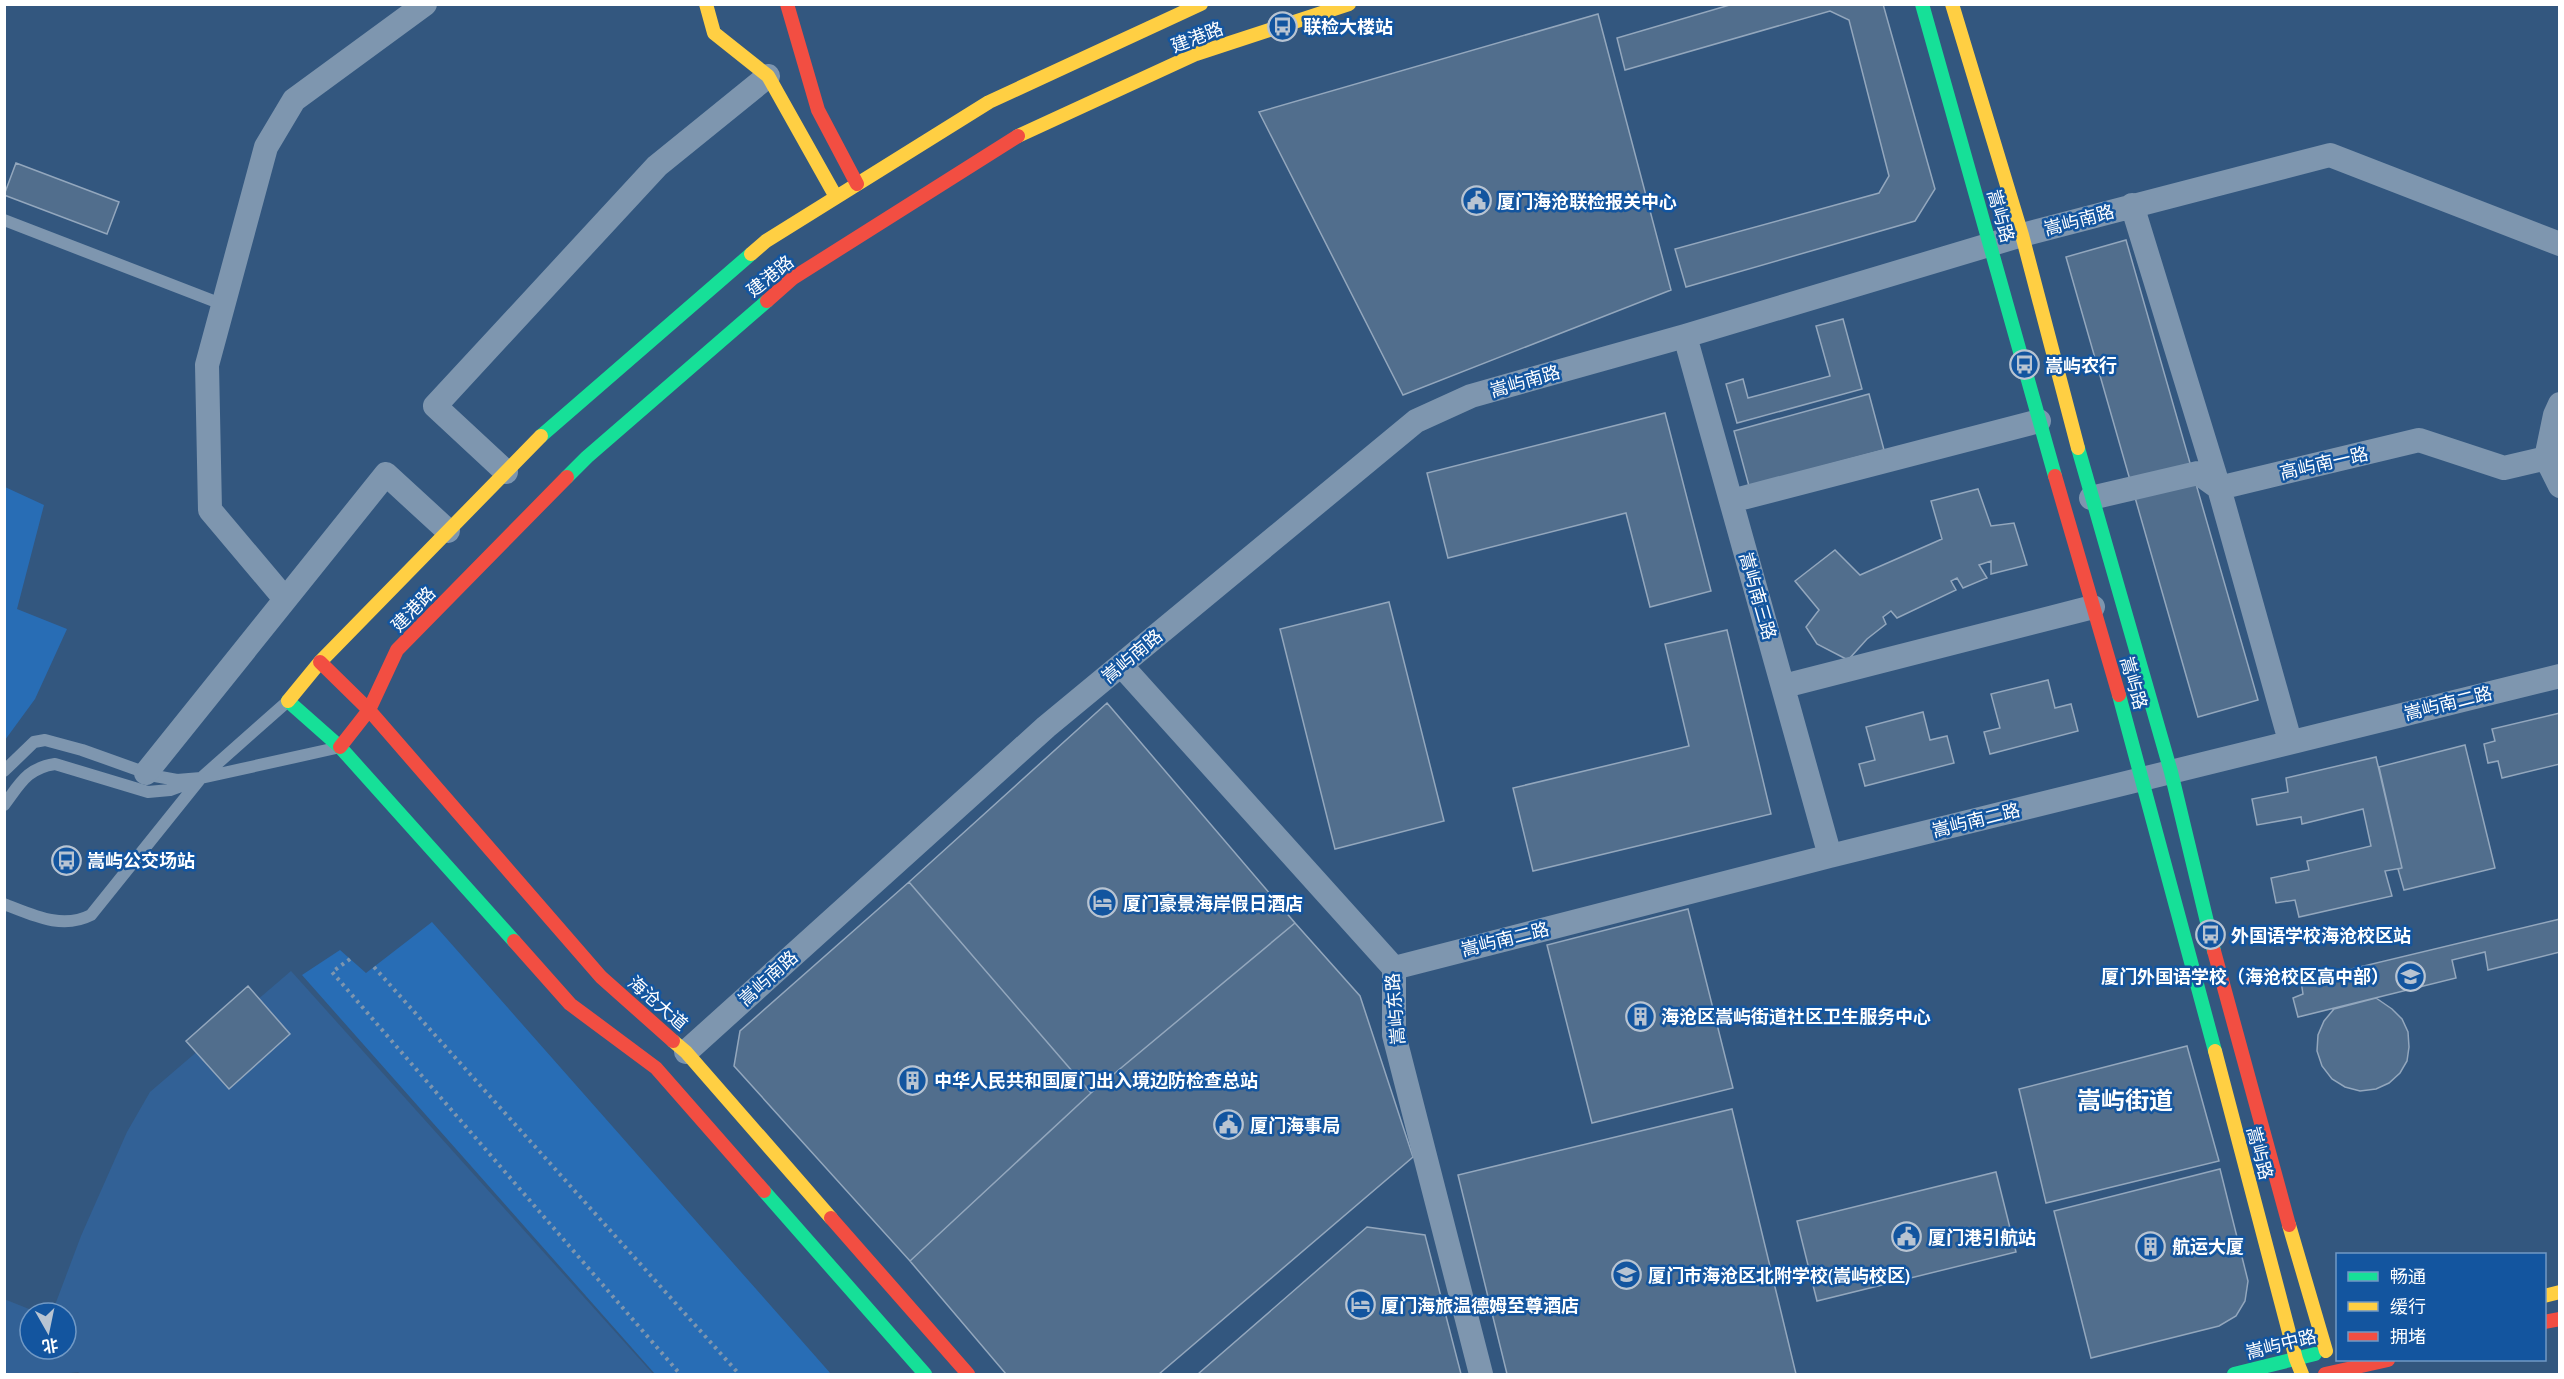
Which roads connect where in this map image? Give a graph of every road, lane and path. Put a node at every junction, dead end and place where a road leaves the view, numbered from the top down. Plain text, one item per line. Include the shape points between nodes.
1 (425, 4) edge
2 (706, 4) edge
3 (787, 4) edge
4 (1201, 4) edge
5 (1349, 4) edge
6 (1922, 4) edge
7 (1952, 4) edge
8 (768, 76) junction
9 (857, 184) junction
10 (836, 197) junction
11 (2132, 205) junction
12 (4, 220) edge
13 (2022, 235) junction
14 (2559, 244) edge
15 (1991, 245) junction
16 (224, 305) junction
17 (1685, 336) junction
18 (2559, 404) edge
19 (2039, 421) junction
20 (2553, 457) edge
21 (506, 472) junction
22 (2559, 486) edge
23 (2219, 488) junction
24 (2091, 498) junction
25 (1731, 501) junction
26 (448, 531) junction
27 (285, 600) junction
28 (2093, 607) junction
29 (320, 662) junction
30 (1121, 665) junction
31 (2559, 676) edge
32 (1784, 686) junction
33 (288, 701) junction
34 (369, 710) junction
35 (2290, 741) junction
36 (340, 747) junction
37 (4, 771) edge
38 (2170, 772) junction
39 (146, 773) junction
40 (201, 778) junction
41 (2143, 779) junction
42 (4, 806) edge
43 (1830, 856) junction
44 (4, 904) edge
45 (350, 959) dead end
46 (374, 967) dead end
47 (1394, 968) junction
48 (686, 1052) junction
49 (2296, 1359) junction
50 (2365, 1361) edge
51 (2331, 1364) edge
52 (680, 1374) edge
53 (739, 1374) edge
54 (925, 1374) edge
55 (968, 1374) edge
56 (1481, 1374) edge
57 (2234, 1374) edge
58 (2302, 1374) edge

1 - 16 street via 294,100 266,147
2 - 8 main road via 714,33
3 - 9 main road via 818,110
4 - 9 main road, 建港路 via 989,102
5 - 34 main road, 建港路 via 1196,54 1009,140 793,278 578,465 397,651
6 - 15 main road, 嵩屿路
7 - 13 main road, 嵩屿路
8 - 10 main road
8 - 21 street via 657,166 435,406
9 - 10 main road, 建港路
10 - 21 main road, 建港路 via 766,241 539,438
11 - 13 street, 嵩屿南路
11 - 14 street, 嵩屿南路 via 2330,155
11 - 23 street
12 - 16 lane
13 - 15 street, 嵩屿南路
13 - 24 main road, 嵩屿路
15 - 17 street, 嵩屿南路
15 - 19 main road, 嵩屿路
16 - 27 street via 207,365 210,510
17 - 25 street, 嵩屿南三路
17 - 30 street, 嵩屿南路 via 1471,396 1416,421
18 - 20 street
19 - 25 street
19 - 28 main road, 嵩屿路
20 - 22 street
20 - 23 street, 高屿南一路 via 2504,468 2419,440
21 - 26 main road, 建港路
23 - 24 street via 2198,473
23 - 35 street
24 - 38 main road, 嵩屿路
25 - 32 street, 嵩屿南三路
26 - 27 street via 386,474
26 - 29 main road, 建港路
27 - 39 street
28 - 32 street
28 - 41 main road, 嵩屿路
29 - 33 main road, 建港路
29 - 34 main road, 海沧大道
30 - 47 street, 嵩屿东路
30 - 48 street, 嵩屿南路 via 1046,727
31 - 35 street, 嵩屿南二路
32 - 43 street, 嵩屿南三路
33 - 36 main road
33 - 40 lane
34 - 36 main road, 建港路
34 - 48 main road, 海沧大道 via 601,977
35 - 38 street, 嵩屿南二路
36 - 40 lane
36 - 54 main road via 570,1004 656,1068
37 - 39 lane via 34,742 45,740
38 - 41 street, 嵩屿南二路
38 - 51 main road, 嵩屿路 via 2213,946
39 - 40 lane via 177,780
40 - 42 lane via 170,790 148,792 55,764 40,766 27,775
40 - 44 lane via 91,915 72,923 62,922
41 - 43 street, 嵩屿南二路
41 - 49 main road, 嵩屿路
43 - 47 street, 嵩屿南二路
45 - 52 path via 332,972
46 - 53 path
47 - 56 street, 嵩屿东路 via 1394,1035
48 - 55 main road, 海沧大道
49 - 51 main road, 嵩屿中路
49 - 57 main road, 嵩屿中路
49 - 58 main road, 嵩屿路
50 - 51 main road, 嵩屿中路

